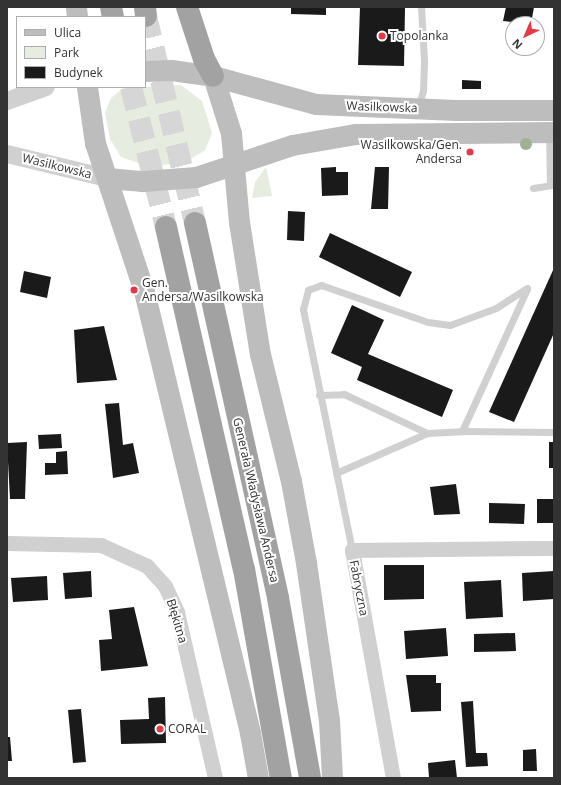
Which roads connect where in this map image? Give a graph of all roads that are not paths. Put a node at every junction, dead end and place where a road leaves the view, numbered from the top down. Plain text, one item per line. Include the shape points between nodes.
1 (187, 7) edge
2 (421, 7) edge
3 (146, 71) edge
4 (213, 76) junction
5 (43, 88) edge
6 (87, 88) edge
7 (7, 101) edge
8 (418, 109) junction
9 (554, 110) edge
10 (551, 132) edge
11 (7, 154) edge
12 (234, 166) junction
13 (107, 178) junction
14 (552, 185) edge
15 (533, 188) dead end
16 (195, 223) tunnel mouth
17 (166, 227) tunnel mouth
18 (319, 395) junction
19 (462, 431) junction
20 (554, 432) edge
21 (426, 434) junction
22 (336, 473) junction
23 (7, 543) edge
24 (554, 548) edge
25 (352, 550) junction
26 (215, 778) edge
27 (258, 778) edge
28 (281, 778) edge
29 (310, 778) edge
30 (332, 778) edge
31 (393, 778) edge

1 - 4 highway via 204,59
2 - 8 lane via 424,60 423,91
3 - 4 main road, Wasilkowska via 171,70
4 - 8 main road, Wasilkowska via 316,104
4 - 12 main road via 228,117
5 - 7 street
6 - 13 main road via 92,131
8 - 9 main road, Wasilkowska
10 - 12 main road, Wasilkowska via 356,134 292,145
10 - 14 lane
11 - 13 street, Wasilkowska
12 - 13 main road, Wasilkowska via 196,177 167,180
12 - 30 main road via 239,222 260,354 291,481 306,562 329,720
13 - 27 main road via 144,291 250,732
14 - 15 lane
16 - 29 highway, Generała Władysława Andersa via 278,598
17 - 28 highway via 244,569
18 - 19 lane via 304,309 308,290 315,285 428,322 450,324 496,308 527,288
18 - 21 lane via 344,394
18 - 22 lane
19 - 20 lane
19 - 21 lane
21 - 22 lane
22 - 25 lane
23 - 26 street, Błękitna via 101,545 147,566 165,586 177,612
24 - 25 street, Fabryczna
25 - 31 street, Fabryczna

